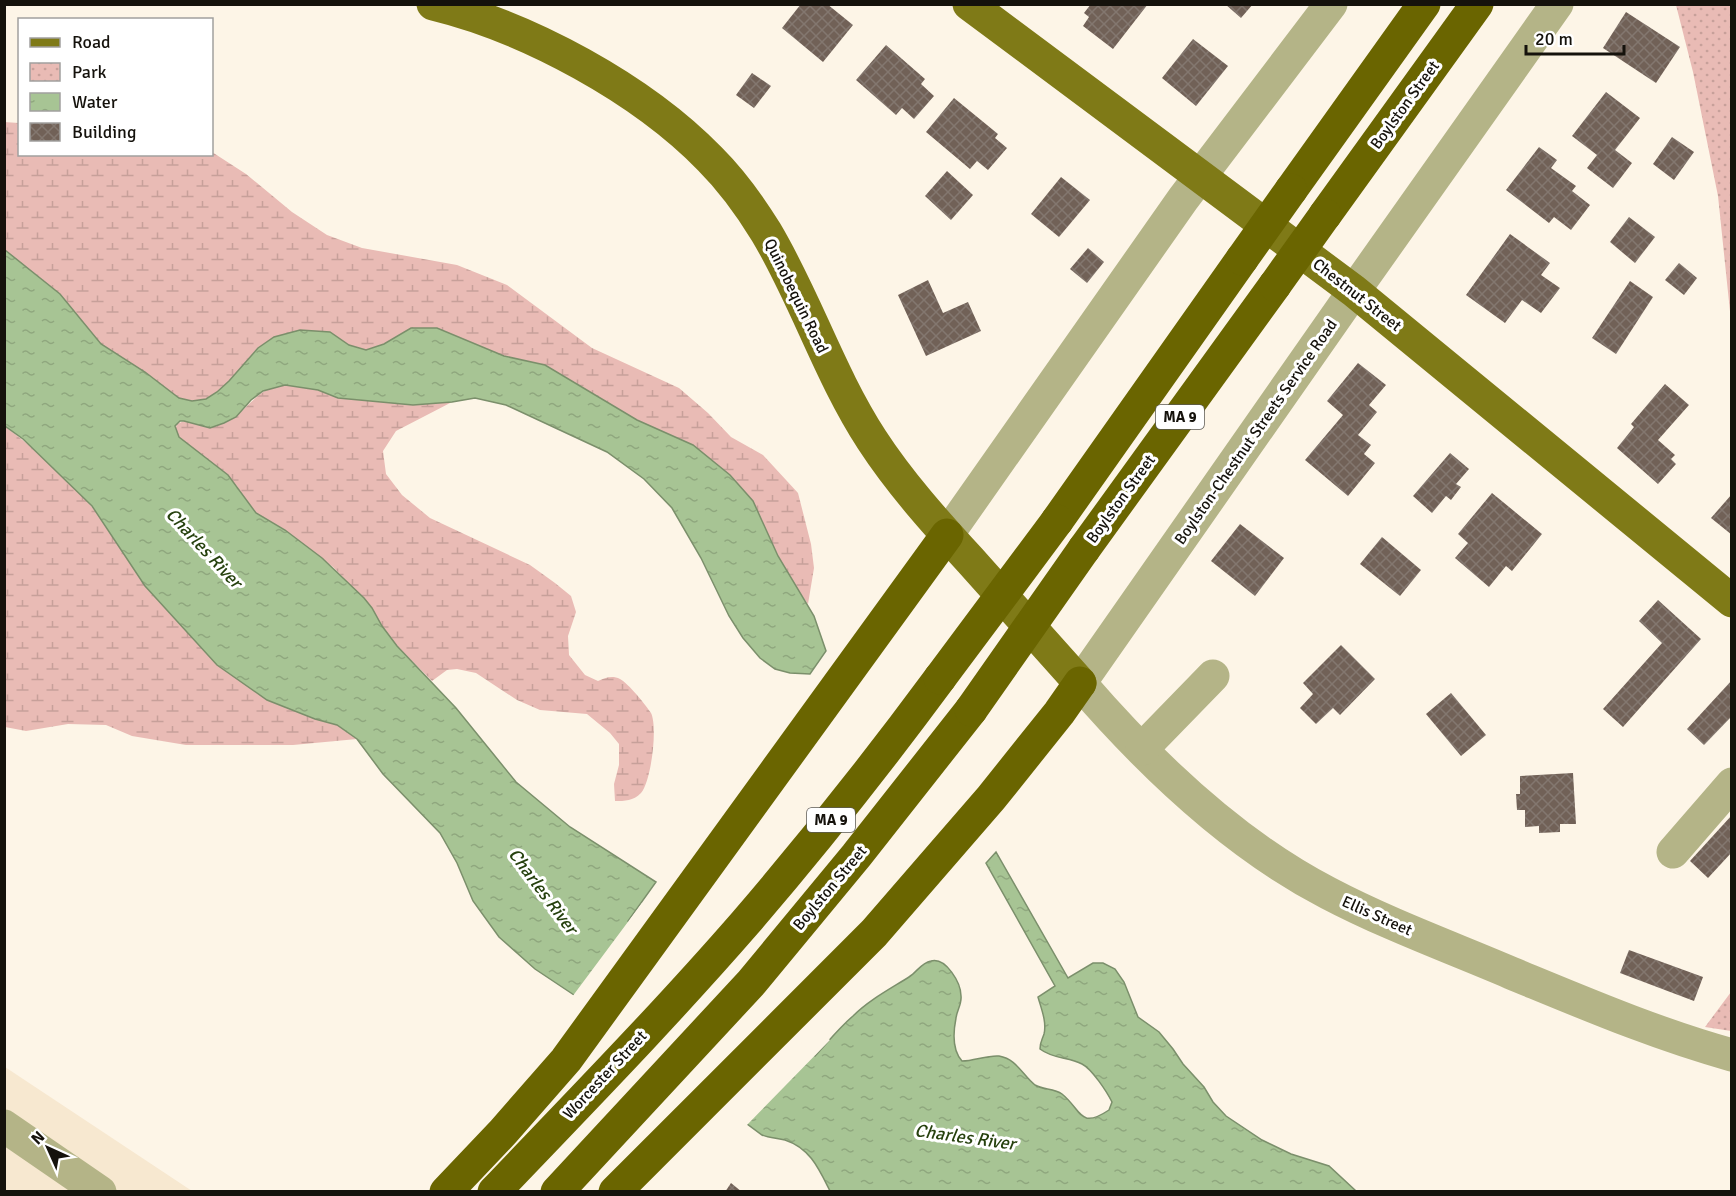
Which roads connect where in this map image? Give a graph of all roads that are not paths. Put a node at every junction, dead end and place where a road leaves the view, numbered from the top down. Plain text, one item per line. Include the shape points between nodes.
1 (433, 4) edge
2 (969, 4) edge
3 (1331, 4) edge
4 (1424, 4) edge
5 (1477, 4) edge
6 (1557, 4) edge
7 (1200, 175) junction
8 (1354, 291) junction
9 (947, 535) junction
10 (1731, 601) edge
11 (1213, 676) dead end
12 (1080, 683) junction
13 (1142, 749) junction
14 (1731, 784) edge
15 (1673, 852) dead end
16 (1731, 1055) edge
17 (4, 1126) edge
18 (100, 1191) edge
19 (446, 1191) edge
20 (494, 1191) edge
21 (557, 1191) edge
22 (615, 1191) edge

1 - 9 main road, Quinobequin Road via 511,30 574,60 634,97 711,159 767,234 833,371 872,440
2 - 7 main road, Chestnut Street
3 - 7 street
4 - 20 highway, Worcester Street / MA 9, bridge via 1058,521 820,834 622,1058
5 - 21 highway, Boylston Street / MA 9, bridge via 971,710 751,982
6 - 8 street, Boylston-Chestnut Streets Service Road
7 - 8 main road, Chestnut Street
7 - 9 street
8 - 10 main road, Chestnut Street
8 - 12 street, Boylston-Chestnut Streets Service Road
9 - 12 main road, Quinobequin Road
9 - 19 highway via 586,1032 545,1085
11 - 13 street
12 - 13 street, Ellis Street
12 - 22 highway via 991,798 874,933
13 - 16 street, Ellis Street via 1227,827 1276,863 1327,893 1618,1017
14 - 15 street
17 - 18 street

